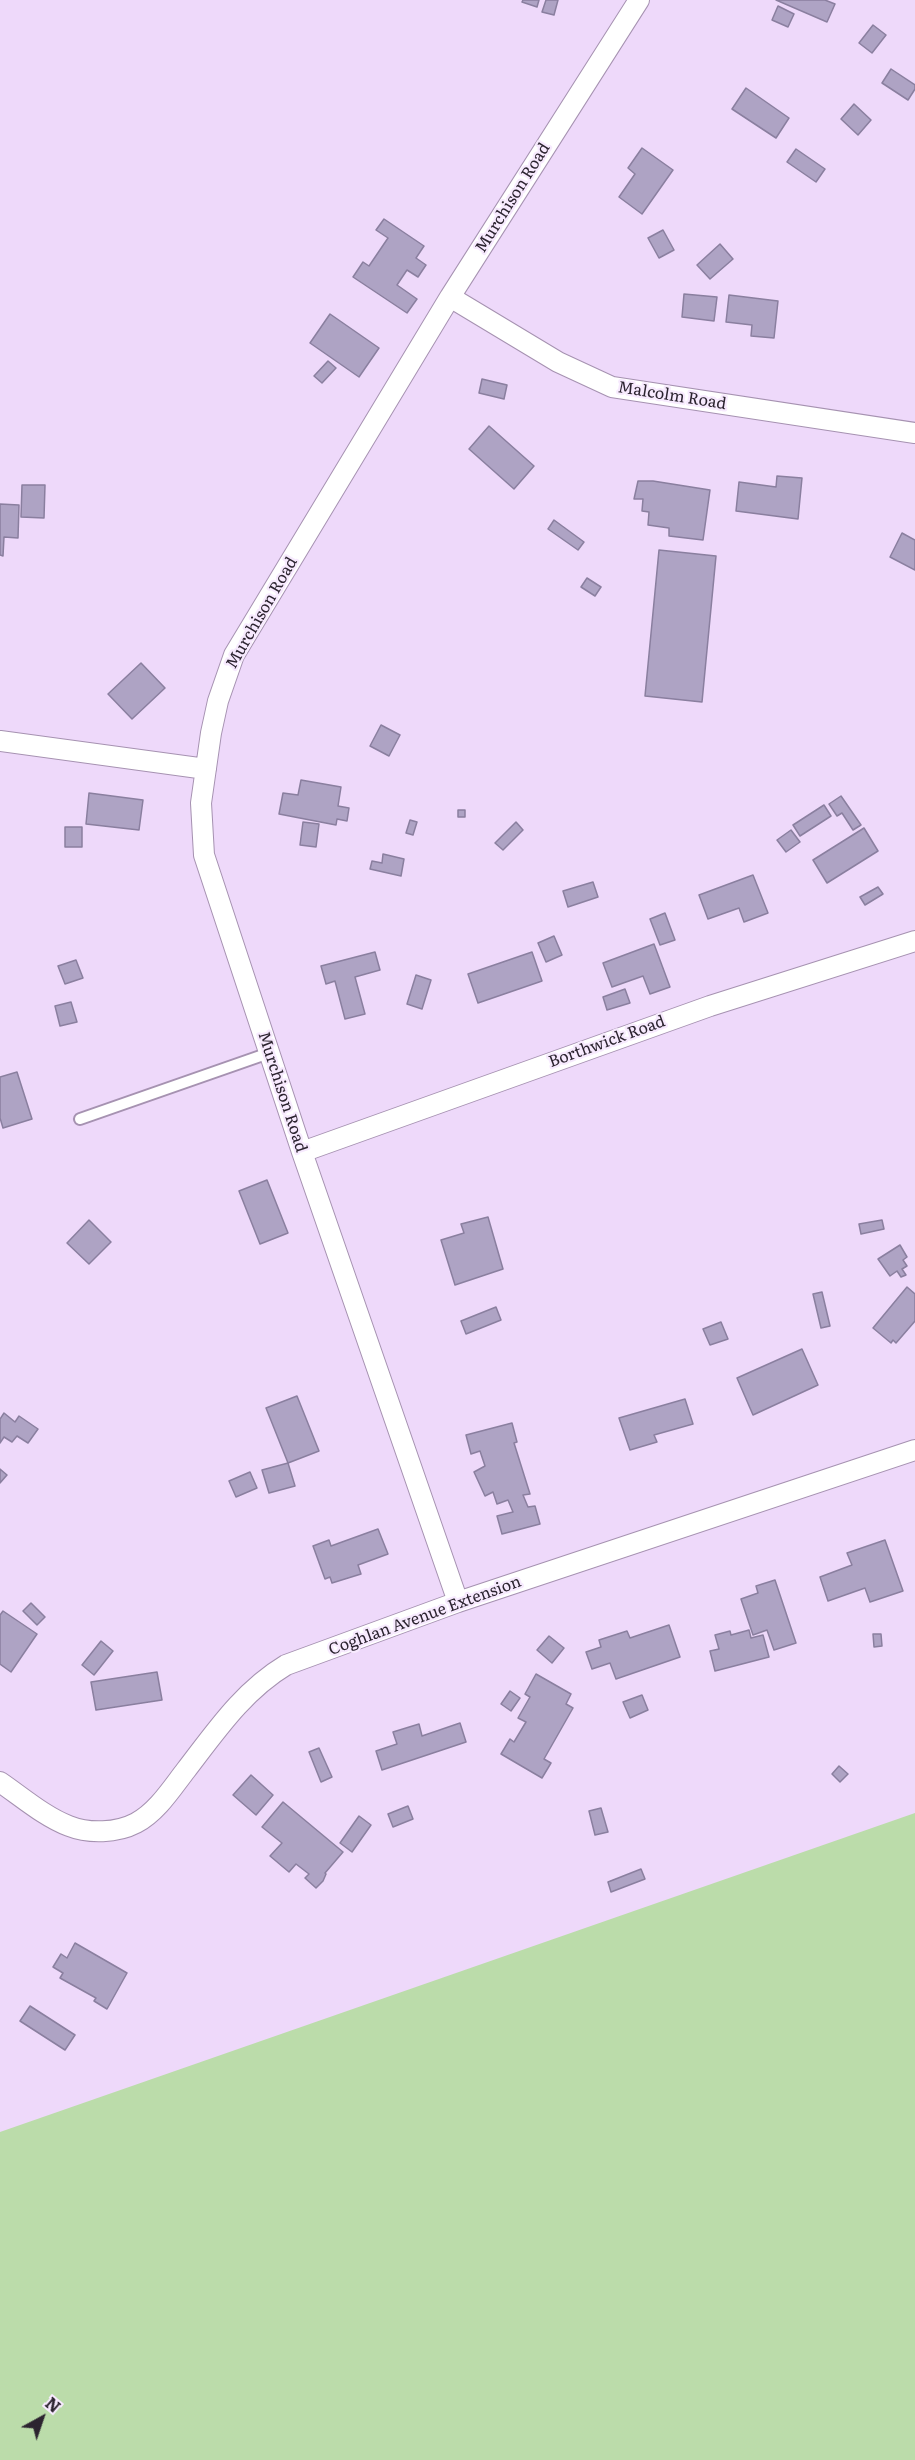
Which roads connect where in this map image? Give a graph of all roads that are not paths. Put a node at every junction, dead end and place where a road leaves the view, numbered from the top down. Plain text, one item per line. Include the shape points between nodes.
1 (639, 0) edge
2 (450, 297) junction
3 (915, 433) edge
4 (0, 741) edge
5 (206, 769) junction
6 (915, 941) edge
7 (269, 1053) junction
8 (80, 1119) dead end
9 (302, 1152) junction
10 (915, 1450) edge
11 (458, 1602) junction
12 (0, 1782) edge

1 - 2 street, Murchison Road
2 - 3 street, Malcolm Road via 558,362 612,387
2 - 5 street, Murchison Road via 234,655 218,701
4 - 5 street
5 - 7 street, Murchison Road via 201,803 204,855
6 - 9 street, Borthwick Road via 710,1006
7 - 8 lane
7 - 9 street, Murchison Road
9 - 11 street, Murchison Road
10 - 11 street, Coghlan Avenue Extension
11 - 12 street, Coghlan Avenue Extension via 286,1665 267,1677 241,1701 158,1805 136,1824 96,1831 70,1826

